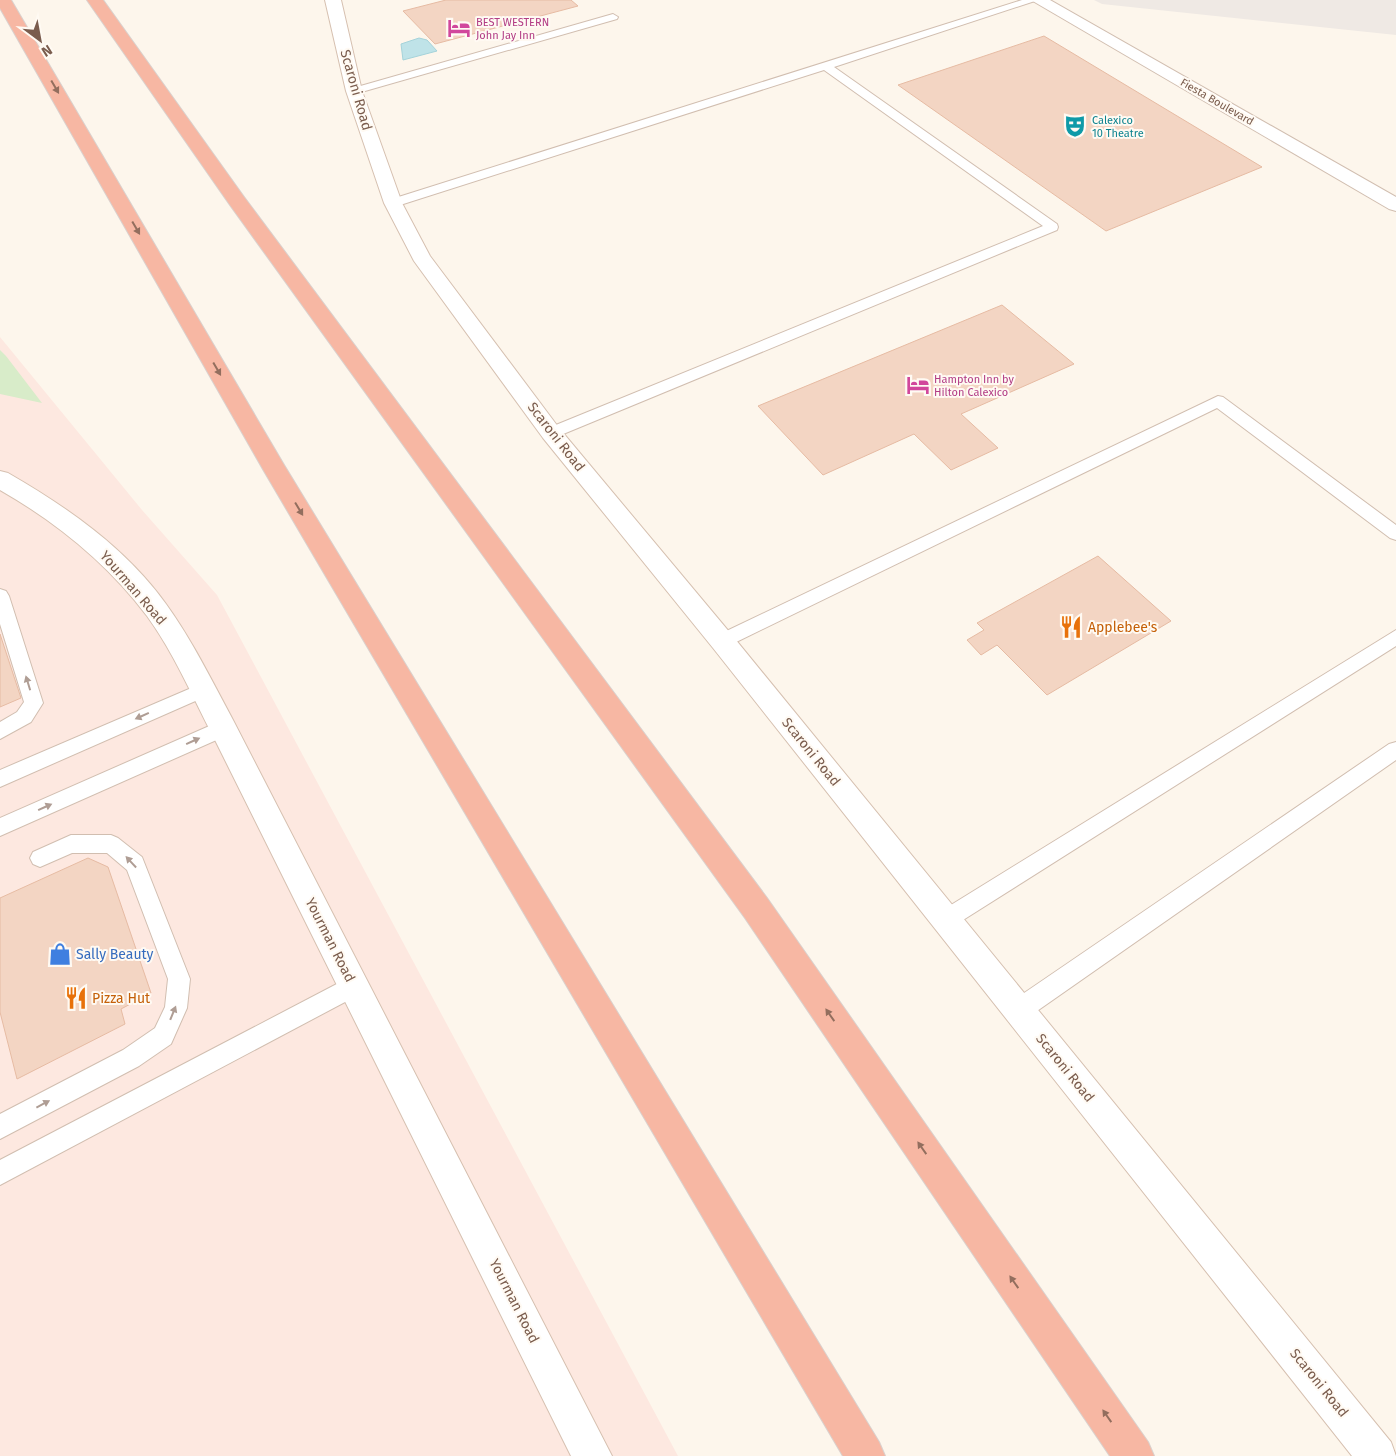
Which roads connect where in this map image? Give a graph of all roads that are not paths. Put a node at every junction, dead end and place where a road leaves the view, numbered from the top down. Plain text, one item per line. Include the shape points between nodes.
1 (3, 0) edge
2 (95, 0) edge
3 (333, 0) edge
4 (1033, 0) edge
5 (1038, 0) edge
6 (613, 17) dead end
7 (826, 66) junction
8 (354, 92) junction
9 (393, 203) junction
10 (1396, 205) edge
11 (551, 433) junction
12 (0, 479) edge
13 (1396, 534) edge
14 (0, 596) edge
15 (1396, 637) edge
16 (722, 641) junction
17 (203, 690) junction
18 (223, 728) junction
19 (0, 731) edge
20 (1396, 750) edge
21 (0, 779) edge
22 (0, 827) edge
23 (40, 858) dead end
24 (945, 920) junction
25 (354, 986) junction
26 (1019, 1010) junction
27 (0, 1127) edge
28 (0, 1173) edge
29 (592, 1456) edge
30 (864, 1456) edge
31 (1134, 1456) edge
32 (1377, 1456) edge

1 -> 30 highway via 276,471
31 -> 2 highway via 756,908 237,201
3 - 8 street, Scaroni Road
4 - 7 lane
5 - 10 street, Fiesta Boulevard
6 - 8 lane
7 - 9 lane
7 - 11 lane via 1052,227
8 - 9 street, Scaroni Road
9 - 11 street, Scaroni Road via 421,257
11 - 16 street, Scaroni Road
12 - 17 street, Yourman Road via 71,523 107,556 171,632
13 - 16 lane via 1218,401
19 -> 14 lane via 24,717 34,703
15 - 24 lane
16 - 24 street, Scaroni Road
17 - 18 street, Yourman Road
17 -> 21 lane
22 -> 18 lane
18 - 25 street, Yourman Road
20 - 26 lane
27 -> 23 lane via 131,1058 163,1036 176,1008 179,979 135,864 111,844 71,844
24 - 26 street, Scaroni Road
25 - 28 lane
25 - 29 street, Yourman Road
26 - 32 street, Scaroni Road

